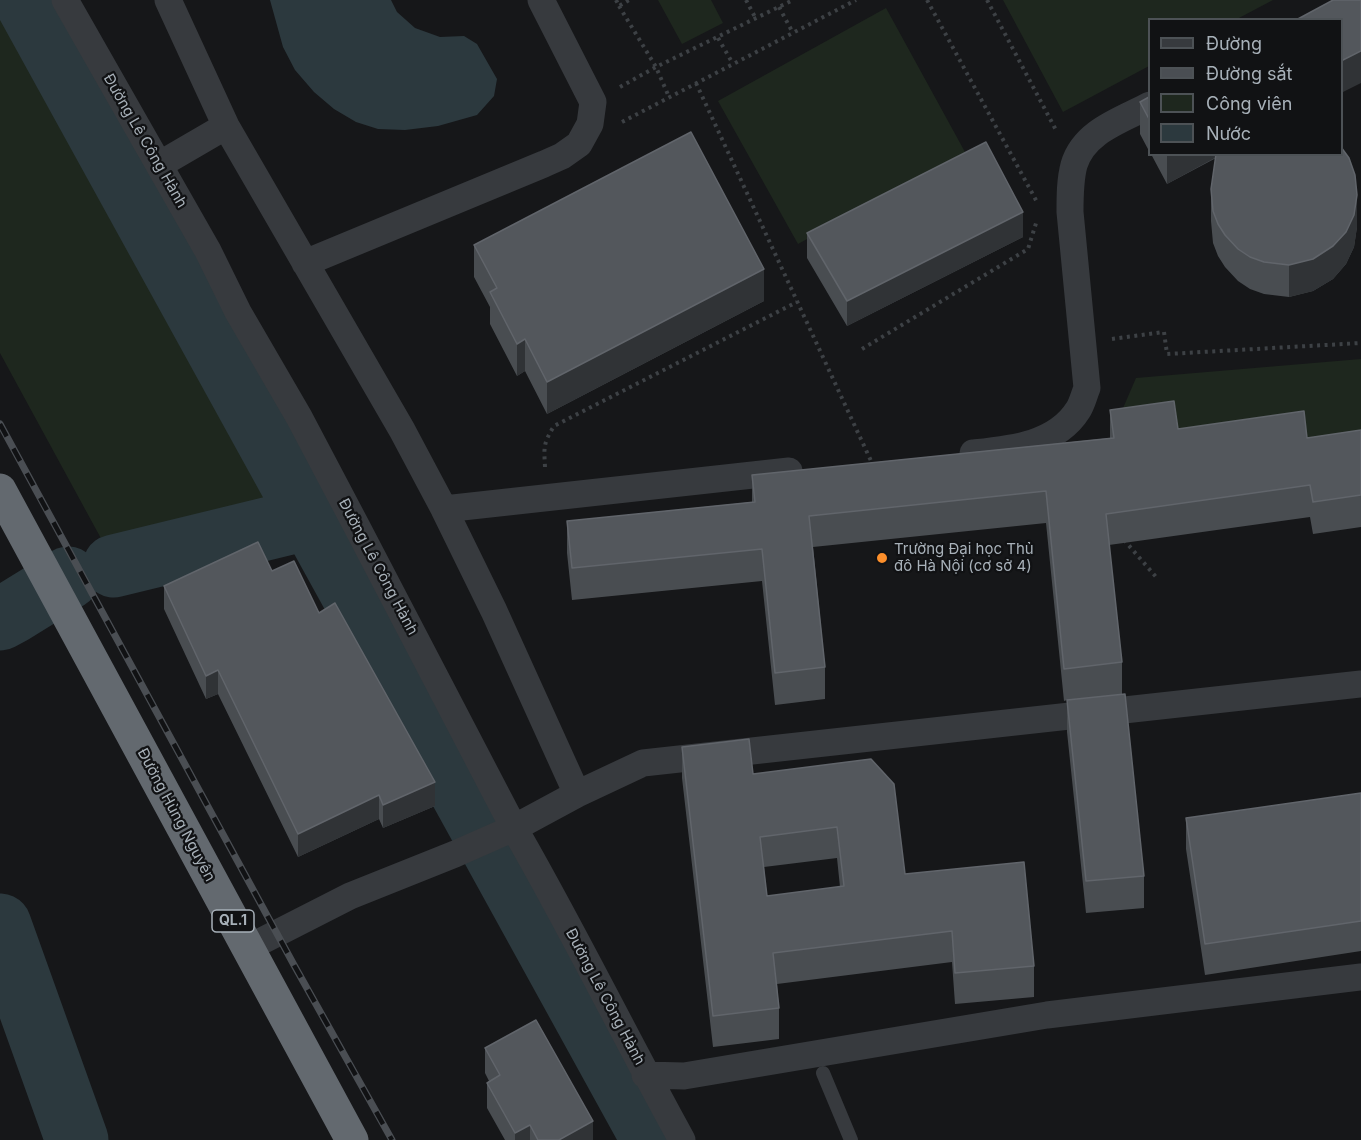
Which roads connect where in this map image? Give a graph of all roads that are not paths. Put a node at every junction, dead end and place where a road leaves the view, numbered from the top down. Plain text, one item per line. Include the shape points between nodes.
1 (65, 0) edge
2 (168, 0) edge
3 (541, 0) edge
4 (1148, 106) edge
5 (226, 126) junction
6 (159, 165) junction
7 (305, 263) junction
8 (949, 455) edge
9 (813, 469) edge
10 (0, 490) edge
11 (444, 509) junction
12 (1361, 684) edge
13 (577, 794) junction
14 (506, 832) junction
15 (248, 948) junction
16 (1361, 977) edge
17 (823, 1073) dead end
18 (645, 1074) junction
19 (352, 1140) edge
20 (682, 1140) edge
21 (850, 1140) edge

1 - 6 street, Đường Lê Công Hành
2 - 5 street
3 - 7 street via 594,102 590,124 579,144 544,164
4 - 8 street via 1094,135 1074,164 1070,212 1087,388 1079,410 1042,441 1004,450
5 - 6 street
5 - 7 street
6 - 14 street, Đường Lê Công Hành via 357,527
7 - 11 street
9 - 11 street
10 - 15 highway, Đường Hùng Nguyên / QL.1
11 - 13 street
12 - 13 street via 643,763
13 - 14 street
14 - 15 street via 350,896
14 - 18 street, Đường Lê Công Hành via 543,877
15 - 19 highway, Đường Hùng Nguyên / QL.1
16 - 18 street via 1047,1015 684,1076
17 - 21 lane
18 - 20 street, Đường Lê Công Hành

